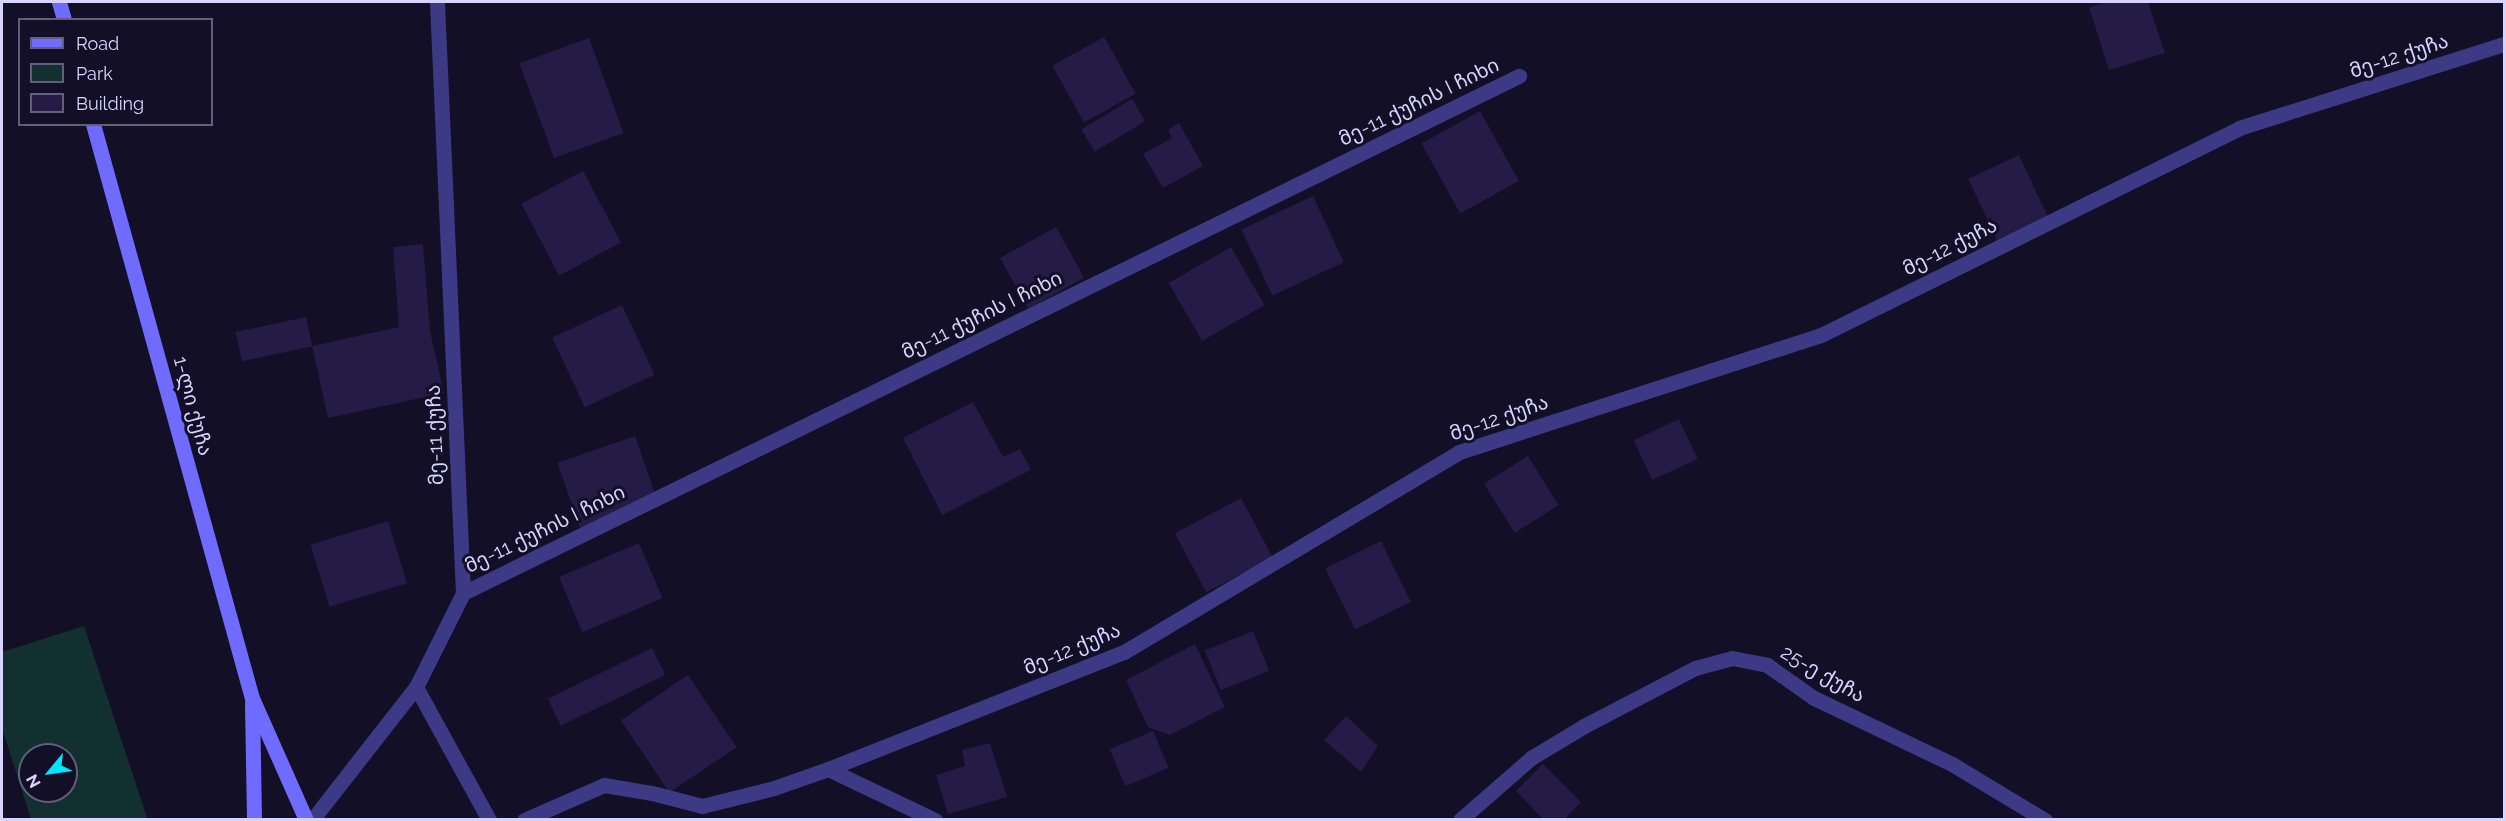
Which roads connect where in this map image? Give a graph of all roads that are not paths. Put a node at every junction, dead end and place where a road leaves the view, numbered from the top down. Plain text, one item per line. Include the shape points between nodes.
1 (59, 2) edge
2 (442, 4) edge
3 (63, 18) edge
4 (2505, 44) edge
5 (1520, 76) dead end
6 (94, 126) edge
7 (463, 592) junction
8 (416, 687) junction
9 (252, 698) junction
10 (828, 769) junction
11 (254, 819) edge
12 (306, 819) edge
13 (312, 819) edge
14 (489, 819) edge
15 (524, 819) edge
16 (935, 819) edge
17 (1460, 819) edge
18 (2045, 819) edge

1 - 3 main road
2 - 7 street, მე-11 ქუჩა
4 - 10 street, მე-12 ქუჩა via 2239,128 1821,335 1459,452 1124,652
5 - 7 street, მე-11 ქუჩის I ჩიხი
6 - 9 main road, 1-ლი ქუჩა
7 - 8 street, მე-11 ქუჩა
8 - 13 street, მე-11 ქუჩა
8 - 14 street
9 - 11 main road, 1-ლი ქუჩა
9 - 12 main road, 1-ლი ქუჩა
10 - 15 street, მე-12 ქუჩა via 774,788 702,806 604,785
10 - 16 street
17 - 18 street, 25-ე ქუჩა via 1531,758 1695,668 1732,658 1767,665 1814,698 1952,764

